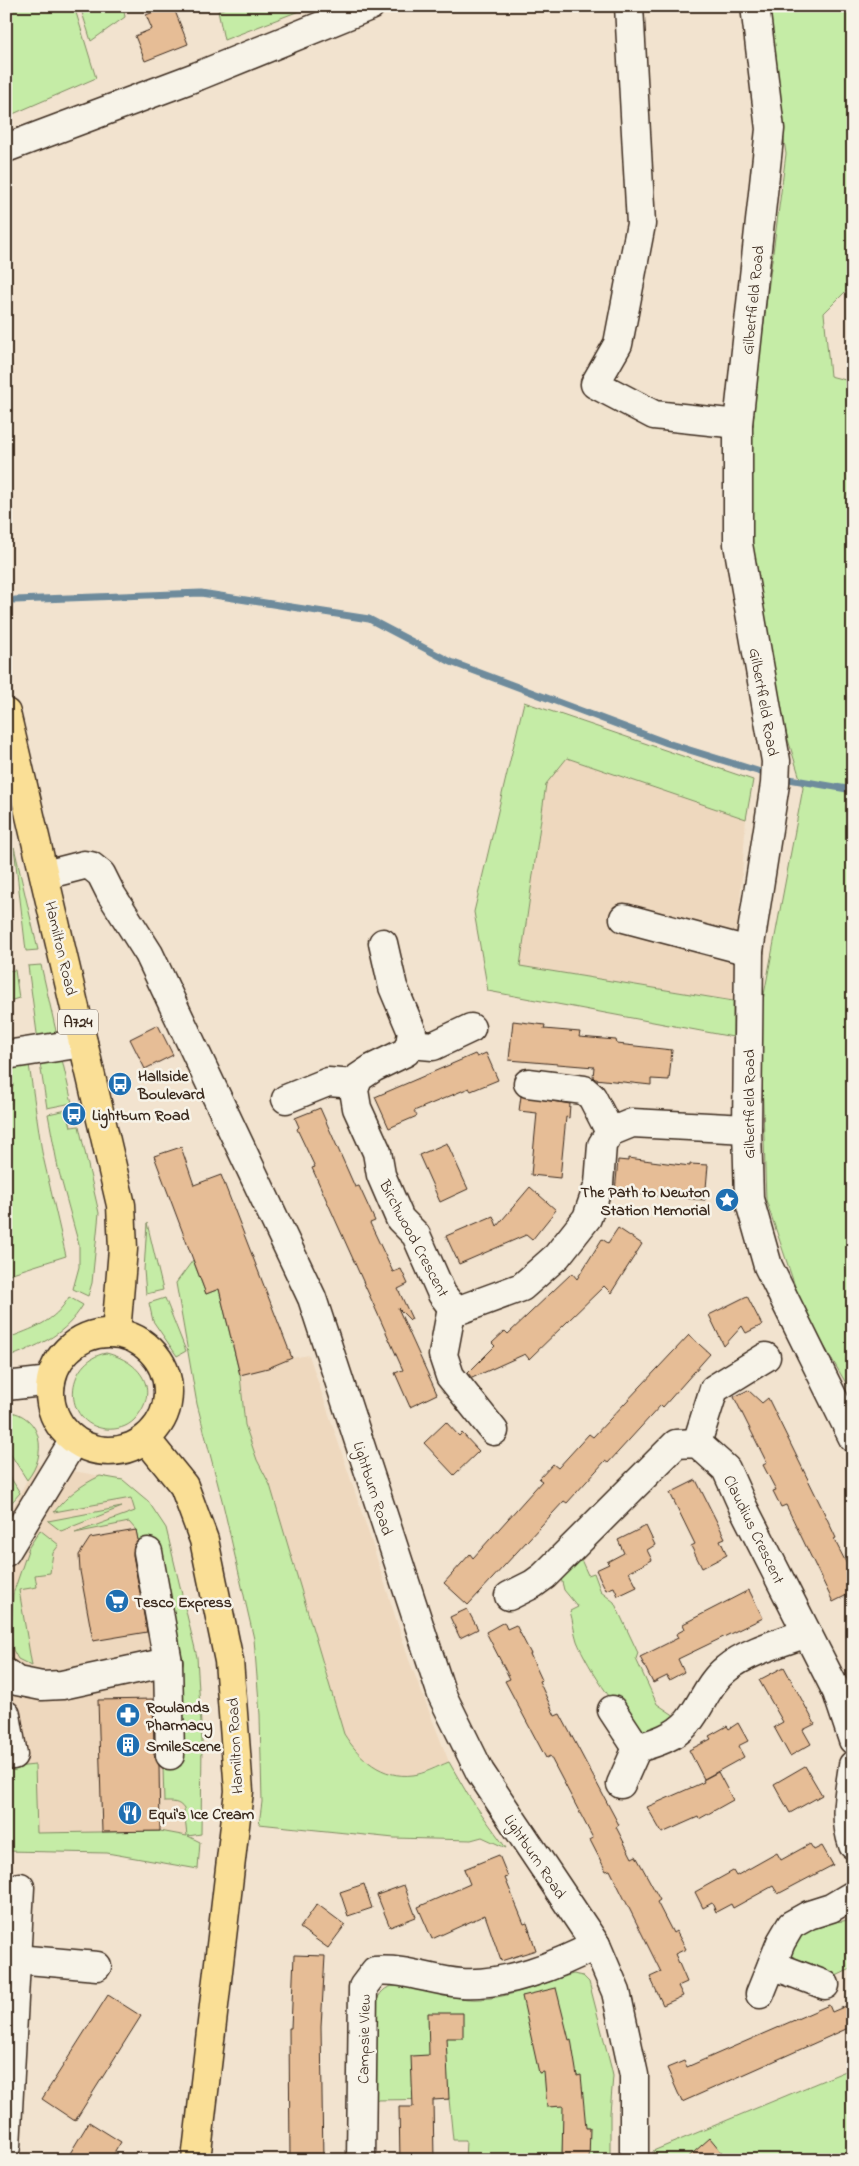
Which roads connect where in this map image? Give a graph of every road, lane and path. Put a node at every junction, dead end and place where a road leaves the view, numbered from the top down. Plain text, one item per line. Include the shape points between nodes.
1 (370, 6) edge
2 (629, 6) edge
3 (755, 6) edge
4 (6, 148) edge
5 (738, 424) junction
6 (6, 713) edge
7 (45, 875) junction
8 (624, 918) dead end
9 (383, 944) dead end
10 (749, 951) junction
11 (472, 1028) dead end
12 (83, 1043) junction
13 (410, 1044) junction
14 (6, 1055) edge
15 (528, 1083) dead end
16 (356, 1084) junction
17 (286, 1099) dead end
18 (747, 1130) junction
19 (610, 1132) junction
20 (452, 1307) junction
21 (116, 1333) junction
22 (766, 1357) dead end
23 (51, 1381) junction
24 (6, 1386) edge
25 (494, 1431) dead end
26 (853, 1438) edge
27 (146, 1439) junction
28 (74, 1440) junction
29 (697, 1443) junction
30 (6, 1552) edge
31 (148, 1552) dead end
32 (509, 1596) dead end
33 (807, 1633) junction
34 (168, 1662) junction
35 (6, 1673) edge
36 (612, 1710) dead end
37 (6, 1715) edge
38 (853, 1740) edge
39 (637, 1748) junction
40 (14, 1755) dead end
41 (170, 1755) dead end
42 (853, 1765) edge
43 (621, 1784) dead end
44 (853, 1845) edge
45 (20, 1887) dead end
46 (853, 1895) edge
47 (596, 1945) junction
48 (16, 1959) junction
49 (772, 1965) junction
50 (97, 1966) dead end
51 (825, 1985) dead end
52 (760, 1994) dead end
53 (6, 2147) edge
54 (196, 2160) edge
55 (361, 2160) edge
56 (634, 2160) edge

1 - 4 street via 198,76
2 - 5 street via 641,224 618,344 594,384 654,415
3 - 5 street, Gilbertfield Road via 770,129
5 - 10 street, Gilbertfield Road via 738,544 776,761
6 - 7 main road, Hamilton Road / A724
7 - 12 main road, Hamilton Road / A724
7 - 47 street, Lightburn Road via 84,865 96,869 149,954 312,1298 442,1695 480,1772
8 - 10 street
9 - 13 street via 393,987 412,1032
10 - 18 street, Gilbertfield Road
11 - 13 street via 433,1046
12 - 14 street
12 - 21 main road, Hamilton Road / A724 via 121,1205 123,1249
13 - 16 street via 406,1052 373,1068 358,1078
15 - 19 street via 584,1090 592,1097
16 - 17 street via 328,1082
16 - 20 street, Birchwood Crescent via 357,1108 377,1152 381,1175 400,1219 416,1235 442,1294
18 - 19 street via 632,1124
18 - 26 street, Gilbertfield Road via 749,1199 768,1266
19 - 20 street, Birchwood Crescent via 602,1145 599,1184 587,1218 558,1256 522,1287 462,1309
20 - 25 street, Birchwood Crescent via 443,1354 450,1376
21 - 23 main road via 94,1333 79,1340 63,1354
21 - 27 main road via 139,1342 157,1356 168,1378 167,1402 160,1423
22 - 29 street via 714,1390
23 - 24 street
23 - 28 main road via 53,1409 62,1428
27 - 28 main road via 130,1449 112,1451 92,1450
27 - 54 main road, Hamilton Road via 184,1486 204,1540 229,1661 239,1791
28 - 30 street
29 - 32 street via 676,1444 544,1576
29 - 33 street, Claudius Crescent via 726,1469
31 - 34 street
33 - 38 street, Claudius Crescent via 837,1692
33 - 39 street via 744,1658 726,1669 706,1690 687,1722 658,1742
34 - 35 street via 42,1686 17,1681
34 - 41 street
36 - 39 street
37 - 40 street
39 - 43 street
42 - 44 street via 846,1808
45 - 48 street
46 - 49 street via 791,1924
47 - 55 street, Campsie View via 565,1961 506,1979 461,1983 392,1970 375,1971 363,1987
47 - 56 street, Lightburn Road via 616,1992 634,2075
48 - 50 street
48 - 53 street
49 - 51 street
49 - 52 street

